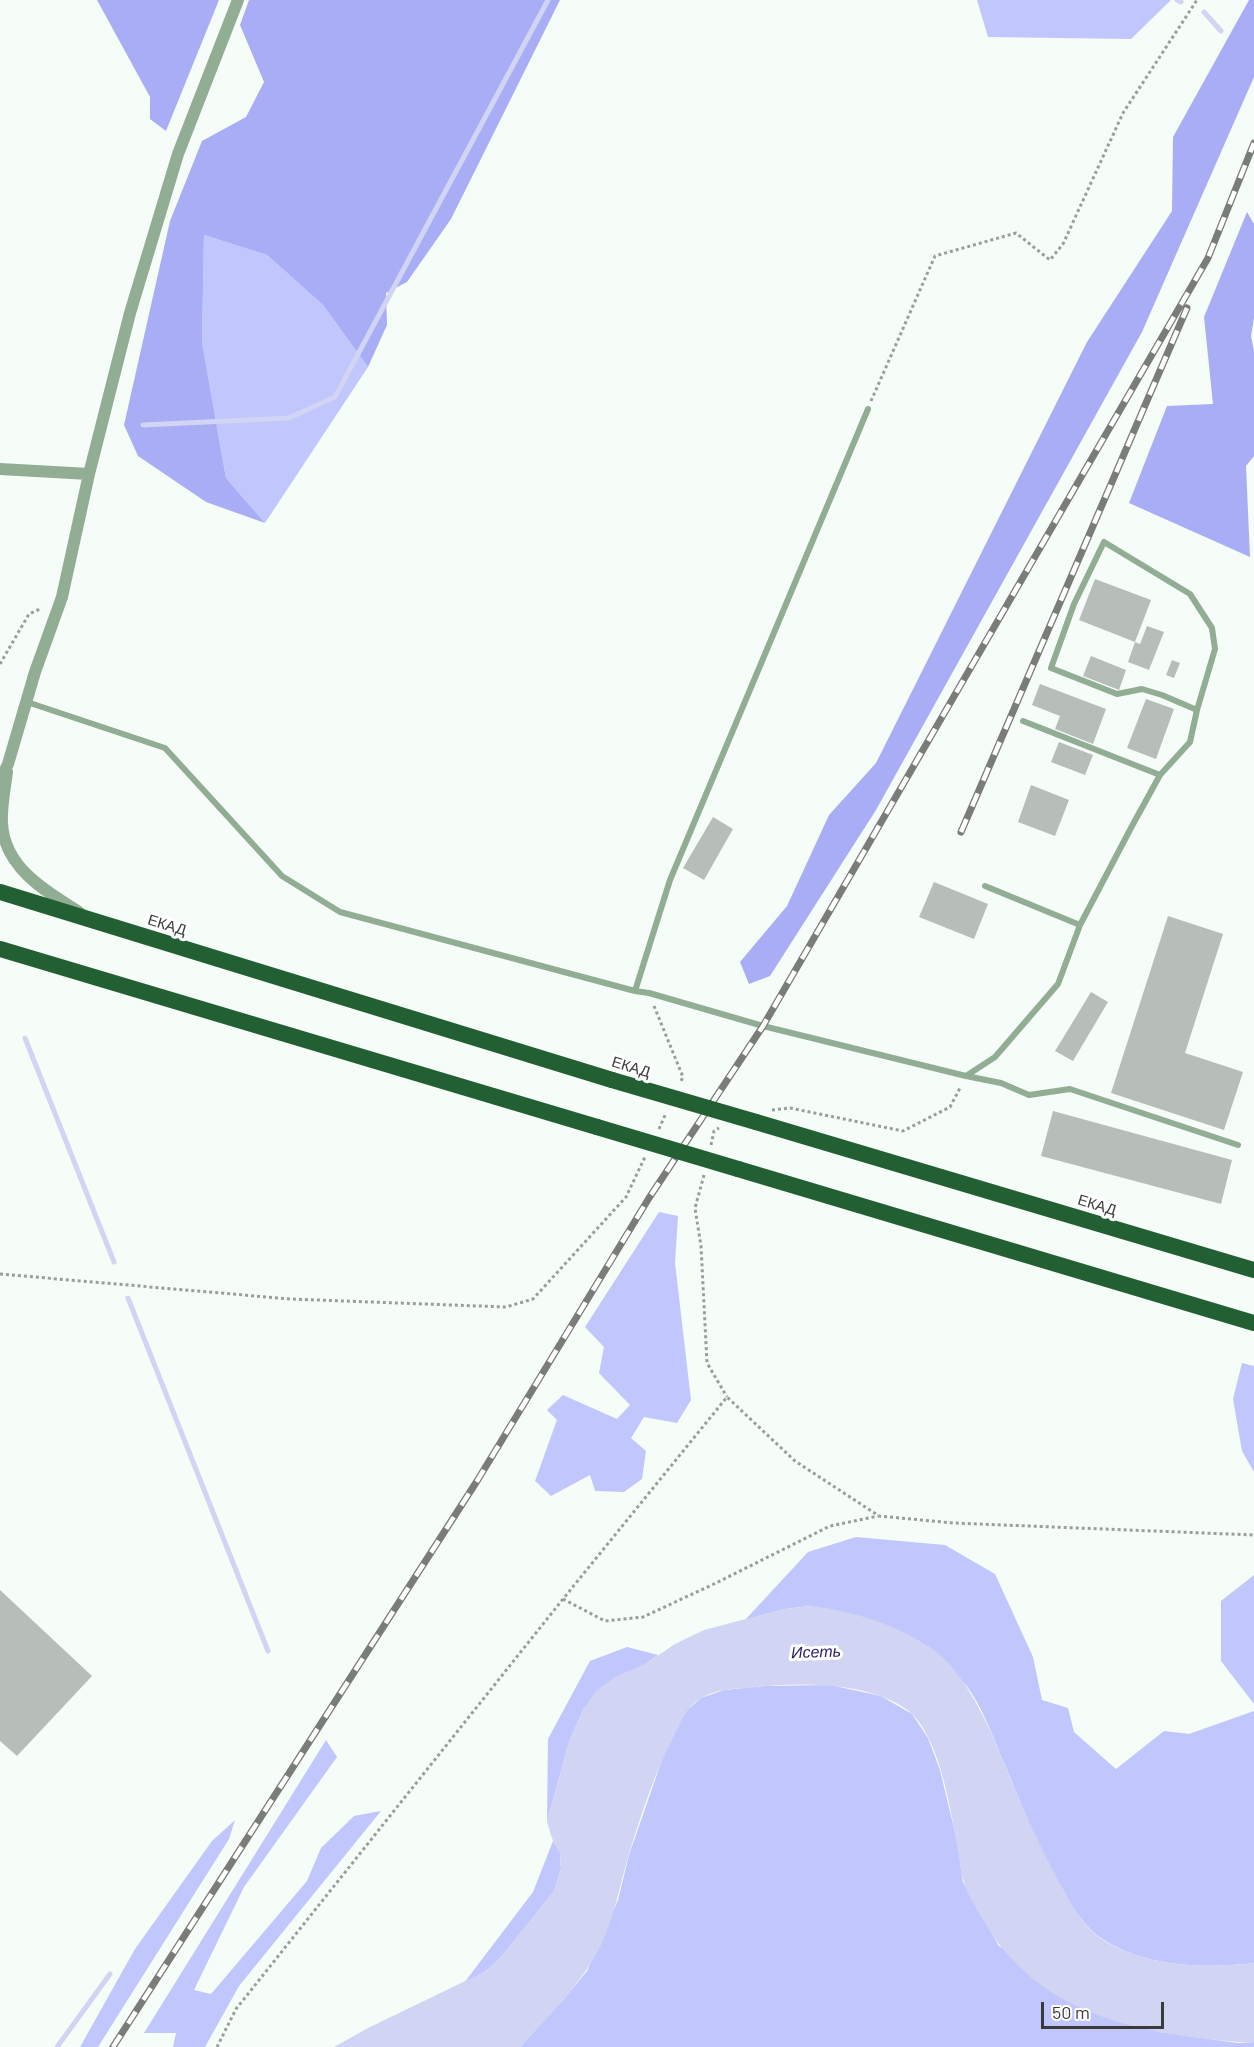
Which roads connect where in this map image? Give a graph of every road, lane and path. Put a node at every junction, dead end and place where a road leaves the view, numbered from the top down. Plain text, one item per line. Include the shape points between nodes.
1 (238, 0) edge
2 (1197, 0) edge
3 (868, 409) joint
4 (0, 469) edge
5 (90, 474) junction
6 (62, 597) junction
7 (0, 664) edge
8 (27, 702) junction
9 (1197, 710) junction
10 (1023, 721) dead end
11 (8, 764) junction
12 (1160, 775) junction
13 (0, 781) edge
14 (985, 886) dead end
15 (0, 892) edge
16 (92, 921) junction
17 (1080, 925) junction
18 (0, 949) edge
19 (635, 991) junction
20 (649, 993) junction
21 (966, 1076) junction
22 (678, 1087) dead end
23 (669, 1107) dead end
24 (655, 1137) dead end
25 (1238, 1144) dead end
26 (645, 1157) dead end
27 (1254, 1270) edge
28 (0, 1274) edge
29 (1254, 1323) edge
30 (879, 1516) junction
31 (1254, 1535) edge
32 (563, 1599) junction
33 (217, 2047) edge

1 - 5 street via 178,154 130,313
2 - 3 path via 1123,113 1063,244 1050,260 1016,233 935,256
3 - 19 lane via 670,880
4 - 5 street
5 - 6 street
6 - 7 path via 29,614
6 - 8 street
8 - 11 street
8 - 19 lane via 165,748 282,876 340,912
9 - 9 lane via 1215,649 1212,628 1190,594 1104,542 1074,604 1051,668 1117,694 1142,689
9 - 12 lane via 1190,742
10 - 12 lane
11 - 13 street
11 - 16 street via 2,823 7,848 26,874 48,893
12 - 17 lane
14 - 17 lane
15 - 16 highway, ЕКАД
16 - 27 highway, ЕКАД, bridge
17 - 21 lane via 1058,984 994,1057
18 - 29 highway, bridge
19 - 20 lane
20 - 21 lane via 763,1026
20 - 22 path via 683,1077
21 - 25 lane via 1001,1083 1029,1095 1070,1089
23 - 24 path
26 - 28 path via 626,1197 533,1299 506,1307 290,1299
30 - 31 path via 953,1523
30 - 32 path via 830,1526 643,1617 605,1621
30 - 32 path via 795,1461 727,1397
32 - 33 path via 236,2009

